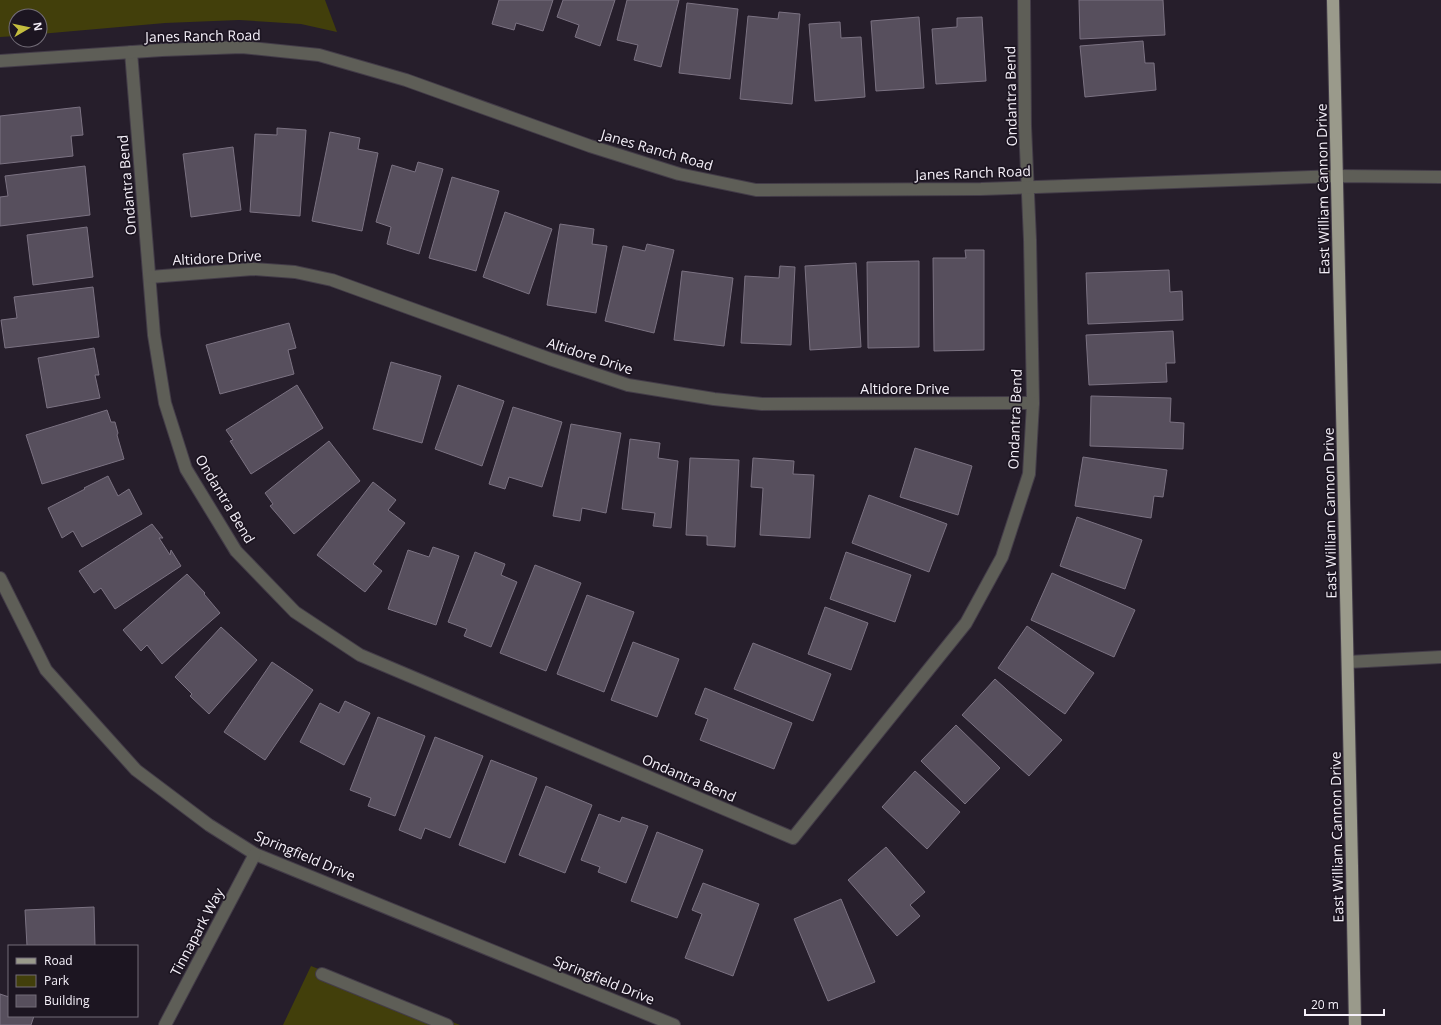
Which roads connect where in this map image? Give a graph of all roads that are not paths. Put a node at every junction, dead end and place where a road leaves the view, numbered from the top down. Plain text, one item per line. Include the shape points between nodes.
1 (1024, 0) edge
2 (1333, 0) edge
3 (131, 52) junction
4 (0, 61) edge
5 (1338, 176) junction
6 (1441, 177) edge
7 (1028, 187) junction
8 (150, 277) junction
9 (1034, 403) junction
10 (0, 578) edge
11 (1441, 657) edge
12 (1348, 662) junction
13 (256, 854) junction
14 (322, 974) dead end
15 (165, 1025) edge
16 (447, 1025) edge
17 (674, 1025) edge
18 (1354, 1025) edge

1 - 7 street, Ondantra Bend
2 - 5 main road, East William Cannon Drive
3 - 4 street, Janes Ranch Road
3 - 7 street, Janes Ranch Road via 242,48 319,55 406,80 590,146 679,174 756,190
3 - 8 street, Ondantra Bend
5 - 6 street, Janes Ranch Road
5 - 7 street, Janes Ranch Road
5 - 12 main road, East William Cannon Drive
7 - 9 street, Ondantra Bend
8 - 9 street, Altidore Drive via 253,269 295,272 324,278 628,385 714,399 762,404
8 - 9 street, Ondantra Bend via 154,335 165,403 186,470 236,551 295,612 360,655 793,838 966,623 1002,557 1029,474
10 - 13 street, Springfield Drive via 46,670 136,770 209,826
11 - 12 street
12 - 18 main road, East William Cannon Drive
13 - 15 street, Tinnapark Way
13 - 17 street, Springfield Drive
14 - 16 street

